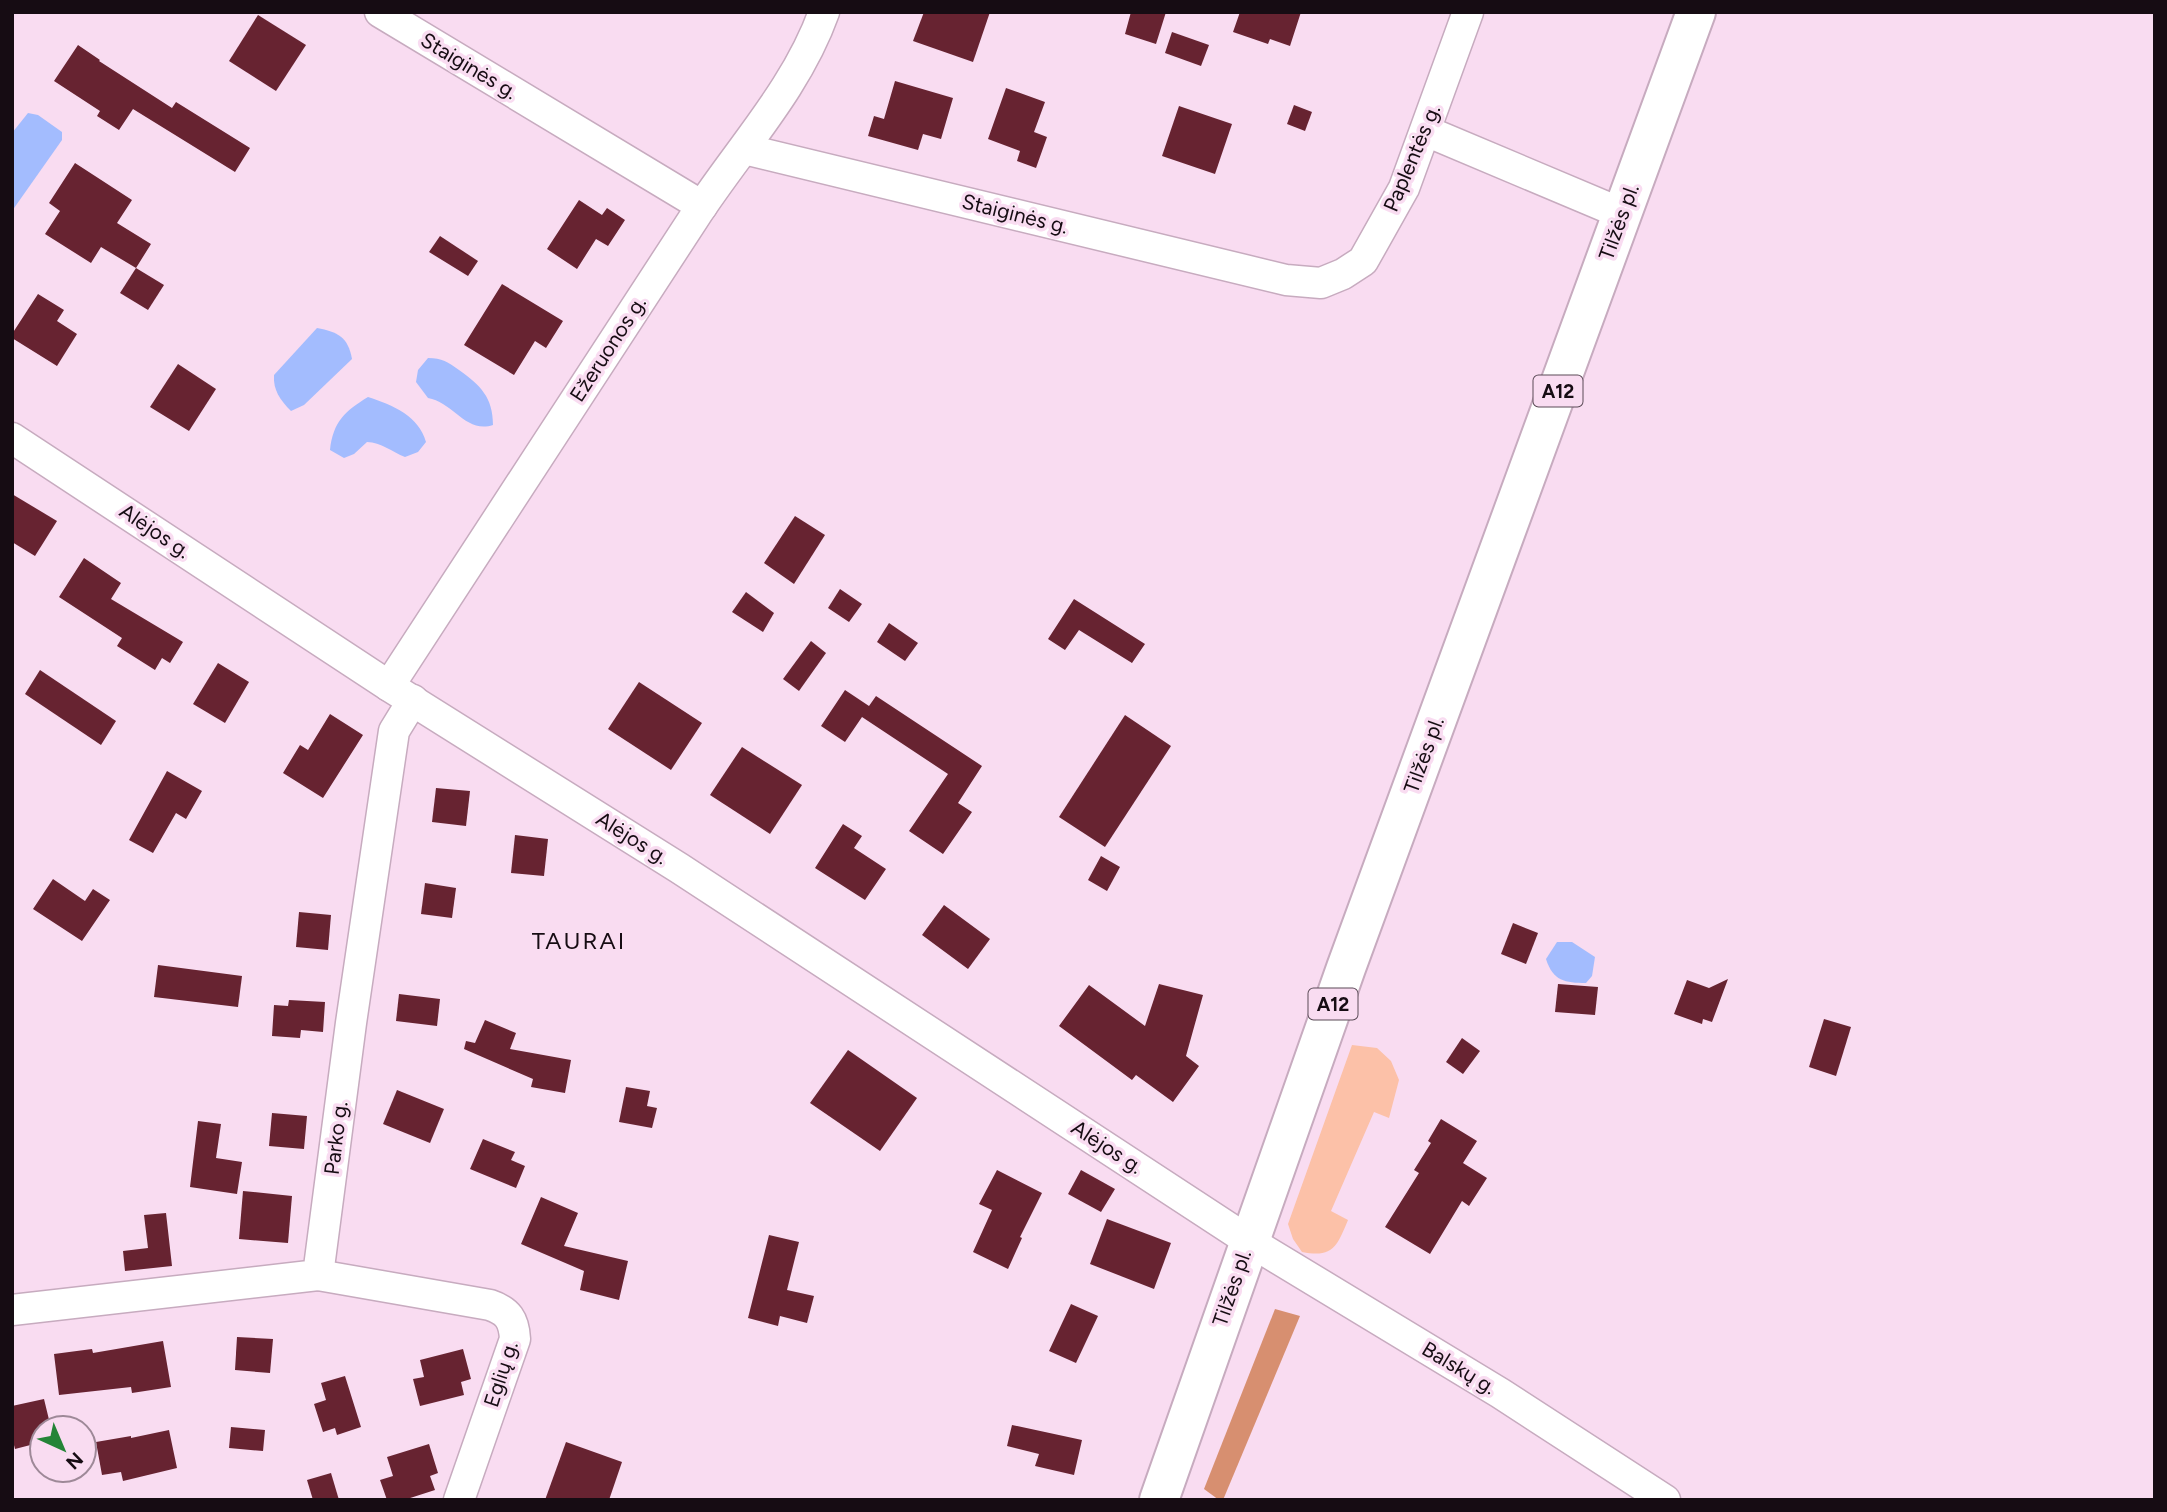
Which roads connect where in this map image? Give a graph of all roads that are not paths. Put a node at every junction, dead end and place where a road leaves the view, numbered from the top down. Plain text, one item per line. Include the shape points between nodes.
1 (380, 12) edge
2 (824, 12) edge
3 (1468, 12) edge
4 (1696, 12) edge
5 (1426, 131) junction
6 (744, 149) junction
7 (702, 205) junction
8 (1623, 214) junction
9 (1286, 280) joint
10 (12, 438) edge
11 (401, 693) junction
12 (1249, 1241) junction
13 (318, 1275) junction
14 (12, 1310) edge
15 (459, 1500) edge
16 (1159, 1500) edge
17 (1665, 1500) edge

1 - 7 street, Staiginės g.
2 - 6 street, Ežeruonos g. via 801,64
3 - 5 street, Paplentės g.
4 - 8 highway, Tilžės pl. / A12
5 - 8 street
5 - 9 street, Paplentės g. via 1404,188 1363,261 1321,283
6 - 7 street, Ežeruonos g.
6 - 9 street, Staiginės g.
7 - 11 street, Ežeruonos g.
8 - 12 highway, Tilžės pl. / A12
10 - 11 street, Alėjos g.
11 - 12 street, Alėjos g. via 679,868
11 - 13 street, Parko g.
12 - 16 highway, Tilžės pl. / A12
12 - 17 street, Balskų g. via 1500,1392
13 - 14 street
13 - 15 street, Eglių g. via 490,1305 510,1317 515,1339

